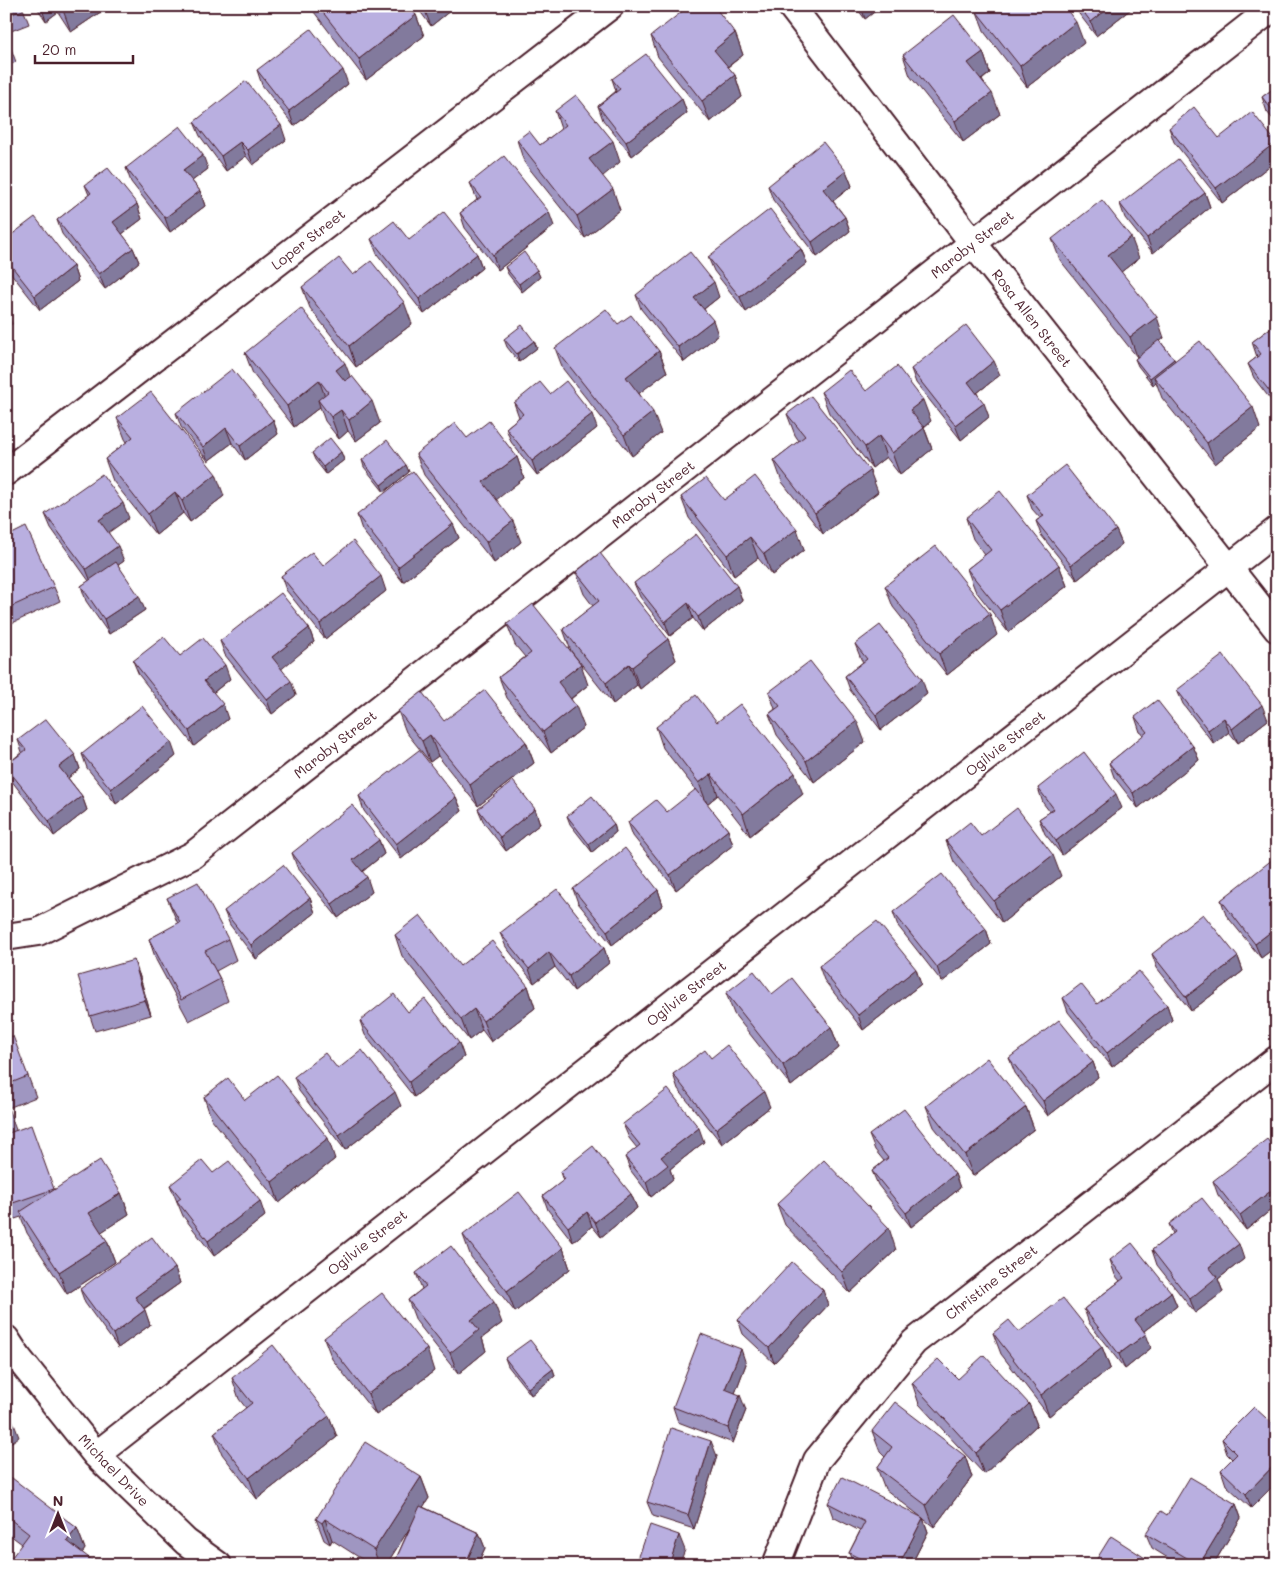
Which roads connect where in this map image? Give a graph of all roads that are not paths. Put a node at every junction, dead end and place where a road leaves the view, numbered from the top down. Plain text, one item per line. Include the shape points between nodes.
1 (610, 6) edge
2 (791, 6) edge
3 (1275, 6) edge
4 (973, 243) junction
5 (6, 472) edge
6 (1277, 530) edge
7 (1230, 567) junction
8 (1277, 629) edge
9 (6, 937) edge
10 (1277, 1059) edge
11 (6, 1339) edge
12 (96, 1455) junction
13 (218, 1565) edge
14 (776, 1565) edge

1 - 5 street, Loper Street
2 - 4 street, Rosa Allen Street
3 - 4 street, Maroby Street
4 - 7 street, Rosa Allen Street
4 - 9 street, Maroby Street via 194,855 38,932
6 - 7 street, Ogilvie Street
7 - 8 street, Rosa Allen Street
7 - 12 street, Ogilvie Street
10 - 14 street, Christine Street via 914,1342 818,1460
11 - 12 street, Michael Drive
12 - 13 street, Michael Drive via 186,1542

